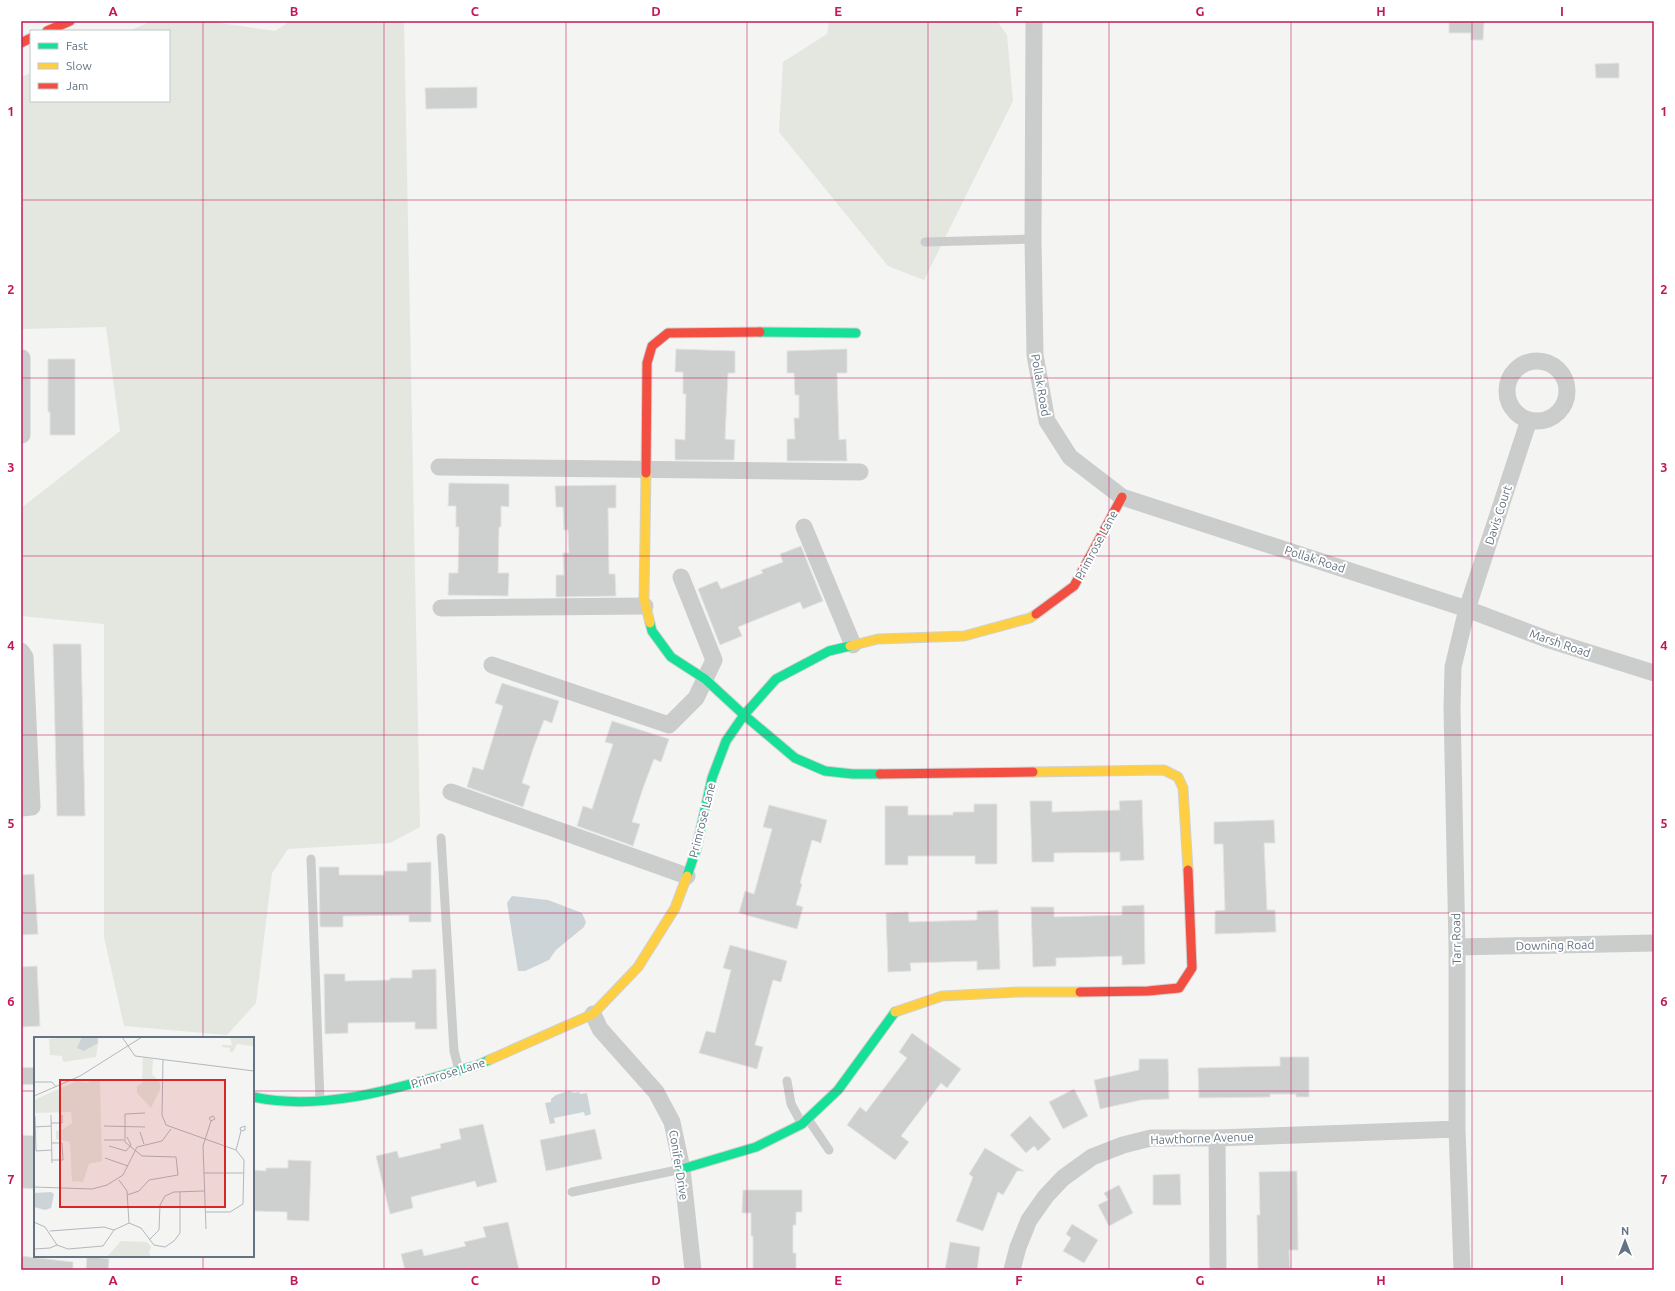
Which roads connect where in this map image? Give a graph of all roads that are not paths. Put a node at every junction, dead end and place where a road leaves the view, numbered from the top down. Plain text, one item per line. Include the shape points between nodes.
1 (70, 21) edge
2 (1034, 21) edge
3 (49, 30) edge
4 (30, 38) edge
5 (21, 43) edge
6 (1033, 239) junction
7 (925, 242) dead end
8 (856, 333) dead end
9 (22, 358) dead end
10 (1529, 420) dead end
11 (22, 434) edge
12 (439, 467) dead end
13 (645, 469) junction
14 (860, 472) dead end
15 (1122, 496) junction
16 (804, 527) dead end
17 (681, 577) dead end
18 (645, 606) junction
19 (441, 608) dead end
20 (1467, 609) junction
21 (853, 645) junction
22 (21, 651) edge
23 (492, 665) dead end
24 (1654, 673) edge
25 (705, 679) junction
26 (744, 715) junction
27 (451, 792) dead end
28 (27, 807) edge
29 (441, 838) dead end
30 (311, 859) dead end
31 (687, 876) junction
32 (1654, 943) edge
33 (1456, 947) junction
34 (593, 1014) junction
35 (460, 1072) junction
36 (21, 1076) edge
37 (34, 1076) edge
38 (787, 1081) dead end
39 (254, 1098) edge
40 (320, 1101) junction
41 (805, 1122) junction
42 (1456, 1129) junction
43 (1217, 1138) junction
44 (829, 1150) dead end
45 (682, 1169) junction
46 (572, 1192) dead end
47 (692, 1270) edge
48 (1012, 1270) edge
49 (1218, 1270) edge
50 (1462, 1270) edge

1 - 3 main road
2 - 6 street, Pollak Road
4 - 5 main road
6 - 7 lane
6 - 15 street, Pollak Road via 1035,355 1047,421 1070,457
8 - 13 main road via 668,333 652,346 647,363
9 - 11 street
10 - 20 street, Davis Court
12 - 13 street
13 - 14 street
13 - 18 main road
15 - 20 street, Pollak Road
15 - 21 main road, Primrose Lane via 1074,586 1030,618 964,636 878,639
16 - 21 street
17 - 25 street via 714,660
18 - 19 street
18 - 25 main road via 652,631 671,657
20 - 24 street, Marsh Road via 1550,640
20 - 33 street, Tarr Road via 1453,667
21 - 26 main road, Primrose Lane via 829,650 776,679
22 - 28 street via 24,658
23 - 25 street via 669,725 696,698
25 - 26 main road
26 - 31 main road, Primrose Lane via 726,741 712,778 696,850
26 - 41 main road via 795,758 825,771 853,774 1164,770 1178,777 1182,788 1192,968 1179,988 942,996 907,1007 896,1011 838,1090
27 - 31 street
29 - 35 lane via 454,1051
30 - 40 lane
31 - 34 main road, Primrose Lane via 675,908 638,967
32 - 33 street, Downing Road
33 - 42 street, Tarr Road
34 - 35 main road, Primrose Lane
34 - 45 street, Conifer Drive via 600,1029 656,1092 672,1122
35 - 40 main road, Primrose Lane via 397,1088
36 - 37 street
38 - 41 lane via 791,1104
39 - 40 main road, Primrose Lane
41 - 44 lane
41 - 45 main road via 756,1147
42 - 43 street, Hawthorne Avenue
42 - 50 street, Tarr Road
43 - 48 street, Hawthorne Avenue via 1151,1138 1092,1157 1063,1178 1046,1196 1030,1220
43 - 49 street
45 - 46 lane
45 - 47 street, Conifer Drive

